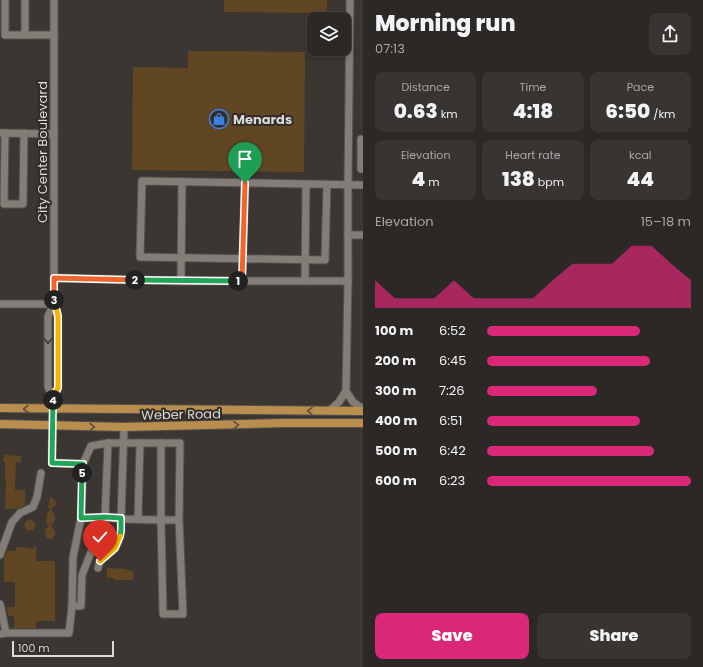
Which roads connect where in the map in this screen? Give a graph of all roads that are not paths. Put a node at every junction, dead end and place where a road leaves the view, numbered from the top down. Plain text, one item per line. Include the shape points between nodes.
1 (5, 0) edge
2 (25, 0) edge
3 (54, 0) edge
4 (350, 0) edge
5 (2, 35) edge
6 (25, 35) junction
7 (54, 35) junction
8 (2, 133) edge
9 (24, 133) junction
10 (54, 134) junction
11 (348, 139) junction
12 (362, 139) edge
13 (2, 152) edge
14 (363, 168) edge
15 (182, 182) junction
16 (245, 183) junction
17 (306, 185) junction
18 (327, 185) junction
19 (348, 185) junction
20 (363, 185) edge
21 (348, 235) junction
22 (363, 235) edge
23 (181, 258) junction
24 (243, 259) junction
25 (305, 260) junction
26 (54, 278) junction
27 (181, 281) junction
28 (242, 281) junction
29 (348, 281) junction
30 (305, 282) junction
31 (0, 304) edge
32 (54, 304) junction
33 (346, 391) junction
34 (53, 397) junction
35 (0, 408) edge
36 (53, 409) junction
37 (363, 410) edge
38 (329, 411) junction
39 (363, 423) edge
40 (0, 424) edge
41 (53, 426) junction
42 (124, 427) junction
43 (123, 442) junction
44 (108, 443) junction
45 (140, 443) junction
46 (161, 443) junction
47 (83, 464) junction
48 (41, 473) dead end
49 (105, 517) junction
50 (81, 518) junction
51 (121, 518) junction
52 (138, 519) junction
53 (161, 520) junction
54 (179, 520) junction
55 (0, 555) edge
56 (98, 568) dead end
57 (0, 604) edge
58 (72, 606) junction
59 (3, 633) edge

1 - 5 street
2 - 6 street
3 - 7 street, City Center Boulevard
4 - 11 street
5 - 6 street
6 - 7 street
7 - 10 street, City Center Boulevard
8 - 9 street
8 - 13 street
9 - 10 street
9 - 13 street via 23,204 4,204
10 - 26 street, City Center Boulevard
11 - 12 street
11 - 19 street
12 - 14 street
15 - 16 street
15 - 23 street
15 - 23 street via 142,181 140,257
16 - 17 street
16 - 24 street
17 - 18 street
17 - 25 street
18 - 19 street
18 - 25 street via 325,260
19 - 20 street
19 - 21 street
21 - 22 street
21 - 29 street
23 - 24 street
23 - 27 street
24 - 25 street
24 - 28 street
25 - 30 street
26 - 27 street
26 - 32 street, City Center Boulevard
27 - 28 street
28 - 30 street
29 - 30 street
29 - 33 street
31 - 32 street
32 - 34 street, City Center Boulevard via 58,316 58,388
32 -> 34 street, City Center Boulevard via 48,316 48,387
33 - 37 street via 353,402
33 - 38 street
34 - 36 street
36 -> 35 main road, Weber Road
38 -> 36 main road, Weber Road
36 - 41 street
37 - 38 main road, Weber Road
42 -> 39 main road, Weber Road
40 - 41 main road, Weber Road
41 -> 42 main road, Weber Road
41 - 47 street via 52,463
42 - 43 street
43 - 44 street
43 - 45 street
43 - 51 street
44 - 47 street via 91,446
44 - 49 street
45 - 46 street
45 - 52 street
46 - 53 street
46 - 54 street via 180,444
47 - 50 street
48 - 55 street via 33,507 20,513 12,522
49 - 50 street
49 - 51 street
49 - 58 street via 82,575 81,606
50 - 58 street via 73,557
51 - 52 street
51 - 56 street via 121,531 115,548 100,561
52 - 53 street
53 - 54 street
53 - 54 street via 163,614 183,614
57 - 59 street
58 - 59 street via 69,633

